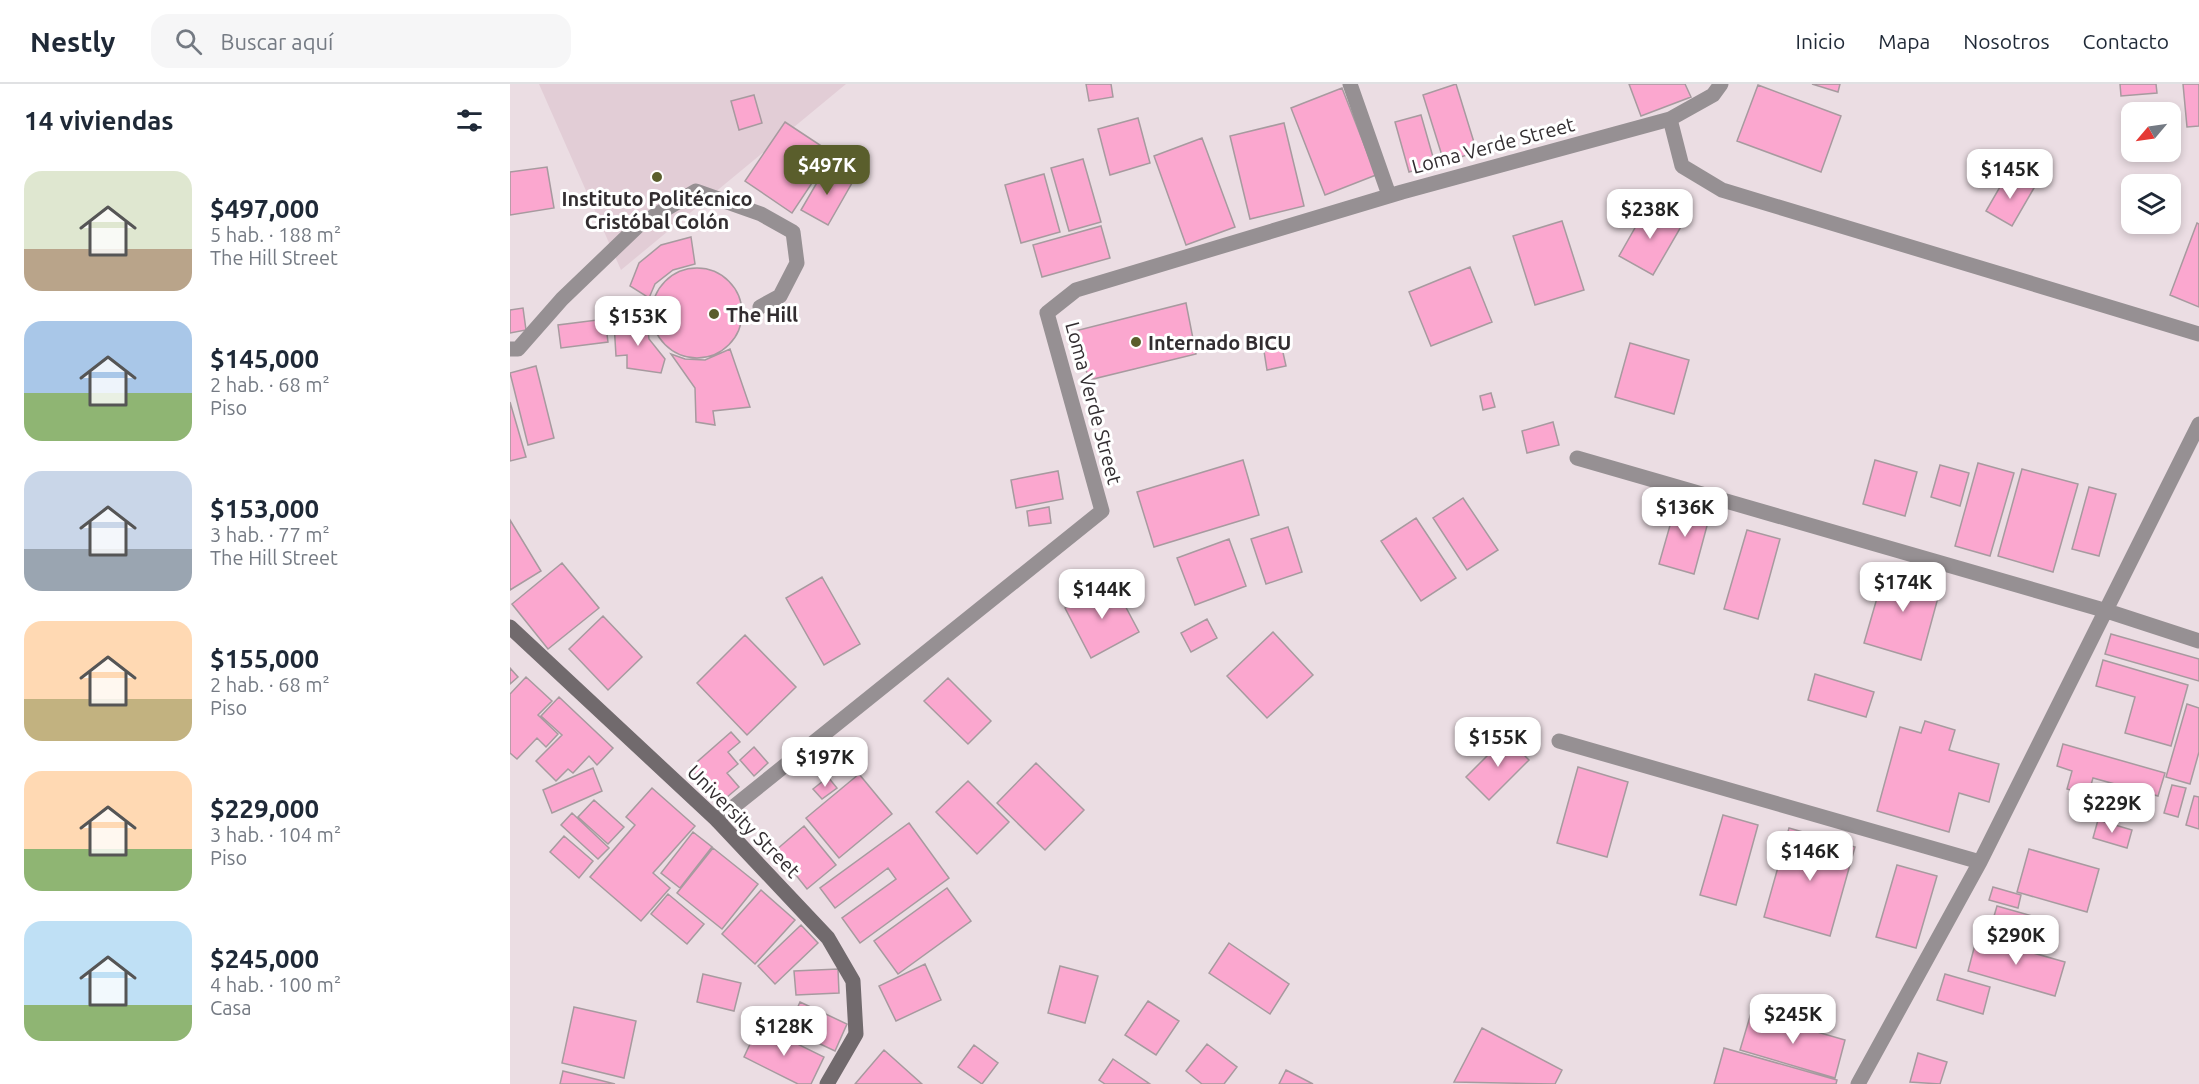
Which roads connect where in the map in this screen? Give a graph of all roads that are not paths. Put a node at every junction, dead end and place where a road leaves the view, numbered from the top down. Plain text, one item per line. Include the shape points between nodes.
1 (1350, 84) edge
2 (1721, 84) edge
3 (1670, 119) junction
4 (1389, 195) junction
5 (760, 307) dead end
6 (2199, 334) edge
7 (510, 349) edge
8 (2199, 424) edge
9 (1577, 458) dead end
10 (2107, 610) junction
11 (510, 627) edge
12 (2199, 641) edge
13 (1559, 741) dead end
14 (717, 820) junction
15 (1980, 862) junction
16 (827, 1084) edge
17 (1858, 1084) edge

1 - 4 street
2 - 3 street, Loma Verde Street via 1713,95
3 - 4 street, Loma Verde Street
3 - 6 street via 1682,165 1722,190
4 - 14 street, Loma Verde Street via 1076,290 1047,313 1102,512
5 - 7 street via 780,296 797,263 793,232 761,214 696,191 639,225 562,299 518,350
8 - 10 street
9 - 10 street
10 - 12 street
10 - 15 street
11 - 14 street, University Street
13 - 15 street
14 - 16 street, University Street via 828,938 853,981 856,1034
15 - 17 street

